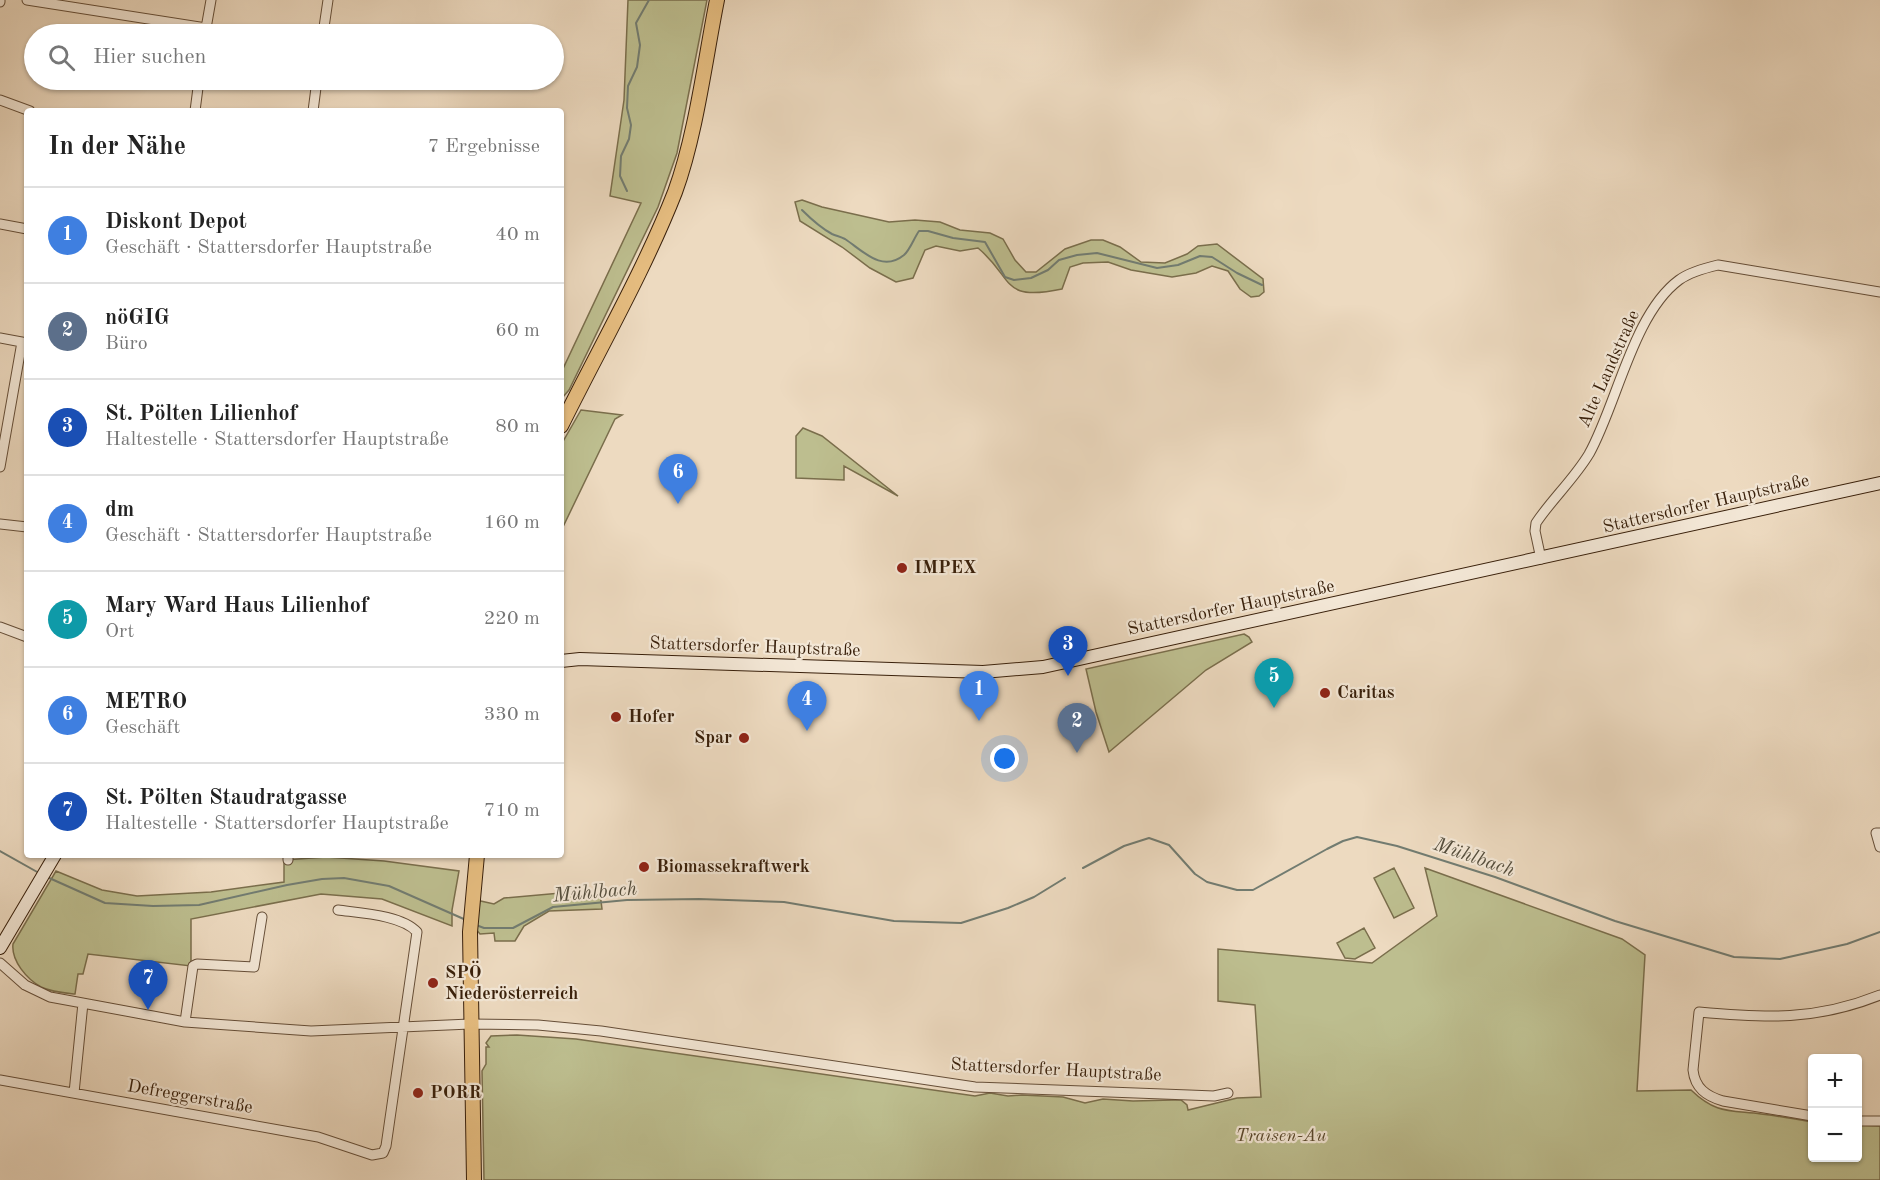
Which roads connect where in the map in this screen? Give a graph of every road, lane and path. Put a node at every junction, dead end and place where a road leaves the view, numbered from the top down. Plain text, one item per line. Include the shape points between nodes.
1 (27, 0) edge
2 (211, 0) edge
3 (328, 0) edge
4 (717, 0) edge
5 (165, 24) edge
6 (206, 24) edge
7 (324, 24) edge
8 (198, 90) edge
9 (315, 90) edge
10 (0, 100) edge
11 (195, 108) edge
12 (312, 108) edge
13 (24, 109) edge
14 (0, 224) edge
15 (24, 229) edge
16 (1880, 292) edge
17 (0, 338) edge
18 (24, 343) edge
19 (566, 405) edge
20 (2, 446) edge
21 (0, 467) edge
22 (1880, 483) edge
23 (0, 524) edge
24 (24, 527) edge
25 (1541, 559) junction
26 (0, 627) edge
27 (24, 636) edge
28 (564, 656) edge
29 (580, 659) junction
30 (564, 661) edge
31 (1878, 833) edge
32 (1880, 847) edge
33 (53, 858) edge
34 (477, 858) edge
35 (338, 910) dead end
36 (262, 917) dead end
37 (0, 948) edge
38 (0, 963) edge
39 (1880, 995) edge
40 (82, 1003) junction
41 (185, 1022) junction
42 (470, 1024) junction
43 (403, 1029) junction
44 (0, 1080) edge
45 (74, 1093) junction
46 (1228, 1093) dead end
47 (1808, 1115) edge
48 (1862, 1121) edge
49 (1880, 1121) edge
50 (474, 1180) edge

1 - 5 street
2 - 6 street
3 - 7 street
4 - 19 main road via 675,190 648,254
8 - 11 street
9 - 12 street
10 - 13 street
14 - 15 street
16 - 25 street, Alte Landstraße via 1718,265 1680,279 1658,303 1636,340 1590,452 1536,523
17 - 18 street
18 - 20 street
20 - 21 street
22 - 25 main road, Stattersdorfer Hauptstraße
23 - 24 street
25 - 29 main road, Stattersdorfer Hauptstraße via 1043,667 983,672
26 - 27 street
28 - 29 main road, Stattersdorfer Hauptstraße
29 - 30 main road, Stattersdorfer Hauptstraße
31 - 32 street
33 - 37 main road
34 - 42 main road via 470,913
35 - 43 street via 399,920 417,932
36 - 41 street via 254,967 197,963 193,966
38 - 40 street, Stattersdorfer Hauptstraße via 33,990
39 - 47 street via 1824,1012 1785,1017 1699,1012 1693,1070 1694,1080 1702,1091 1714,1099
40 - 41 street, Stattersdorfer Hauptstraße
40 - 45 street
41 - 43 street, Stattersdorfer Hauptstraße via 311,1031
42 - 43 street, Stattersdorfer Hauptstraße
42 - 46 street, Stattersdorfer Hauptstraße via 601,1031 975,1087 1161,1095
42 - 50 main road
43 - 45 street, Defreggerstraße via 385,1151 381,1154 372,1155 318,1137
44 - 45 street, Defreggerstraße
48 - 49 street

